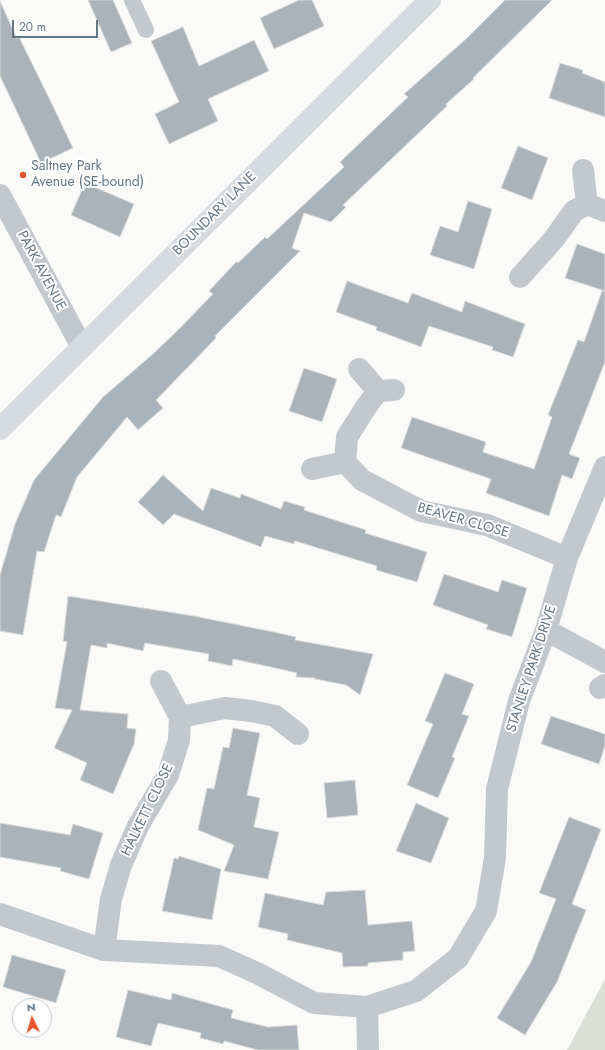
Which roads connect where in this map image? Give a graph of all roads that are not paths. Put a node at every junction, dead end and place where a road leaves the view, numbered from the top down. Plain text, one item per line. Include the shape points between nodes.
1 (132, 0) edge
2 (430, 0) edge
3 (146, 30) dead end
4 (583, 170) dead end
5 (0, 195) edge
6 (596, 208) edge
7 (520, 277) dead end
8 (82, 347) junction
9 (359, 369) dead end
10 (0, 429) edge
11 (345, 462) junction
12 (605, 466) edge
13 (312, 469) dead end
14 (568, 558) junction
15 (546, 630) junction
16 (605, 662) edge
17 (161, 681) dead end
18 (180, 717) junction
19 (298, 734) dead end
20 (0, 914) edge
21 (104, 950) junction
22 (367, 1007) junction
23 (368, 1050) edge

1 - 3 lane
2 - 8 street, BOUNDARY LANE
4 - 6 street
5 - 8 street, PARK AVENUE
6 - 7 street via 574,211 554,239
8 - 10 street, BOUNDARY LANE
9 - 11 street via 386,391 366,407 347,437
11 - 13 street
11 - 14 street, BEAVER CLOSE via 362,480 421,511 487,525
12 - 14 street, STANLEY PARK DRIVE
14 - 15 street, STANLEY PARK DRIVE
15 - 16 street
15 - 22 street, STANLEY PARK DRIVE via 518,701 497,789 495,858 486,912 458,958 416,991
17 - 18 street
18 - 19 street via 225,708 251,711 275,716
18 - 21 street, HALKETT CLOSE via 179,740 168,775 138,826 121,865 111,899
20 - 21 street, STANLEY PARK DRIVE
21 - 22 street, STANLEY PARK DRIVE via 219,956 314,1003
22 - 23 street

